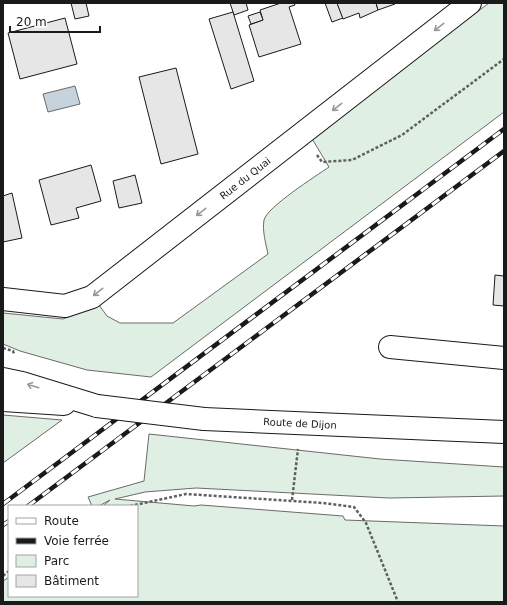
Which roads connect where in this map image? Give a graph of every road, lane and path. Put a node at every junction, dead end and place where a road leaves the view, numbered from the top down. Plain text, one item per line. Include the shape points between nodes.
1 (470, 3) edge
2 (504, 59) edge
3 (302, 134) junction
4 (3, 299) edge
5 (390, 347) dead end
6 (504, 358) edge
7 (3, 379) edge
8 (3, 400) edge
9 (97, 406) junction
10 (504, 432) edge
11 (299, 442) dead end
12 (292, 500) junction
13 (135, 505) edge
14 (398, 602) edge

1 -> 3 street, Rue du Quai
2 - 3 path via 402,134 352,160 322,162
3 -> 4 street, Rue du Quai via 92,298 65,306
5 - 6 street
9 -> 7 street, Route de Dijon
8 - 9 street, Route de Dijon
9 - 10 street, Route de Dijon, bridge via 204,418
11 - 12 path
12 - 13 path via 186,494
12 - 14 path via 354,507 366,523

